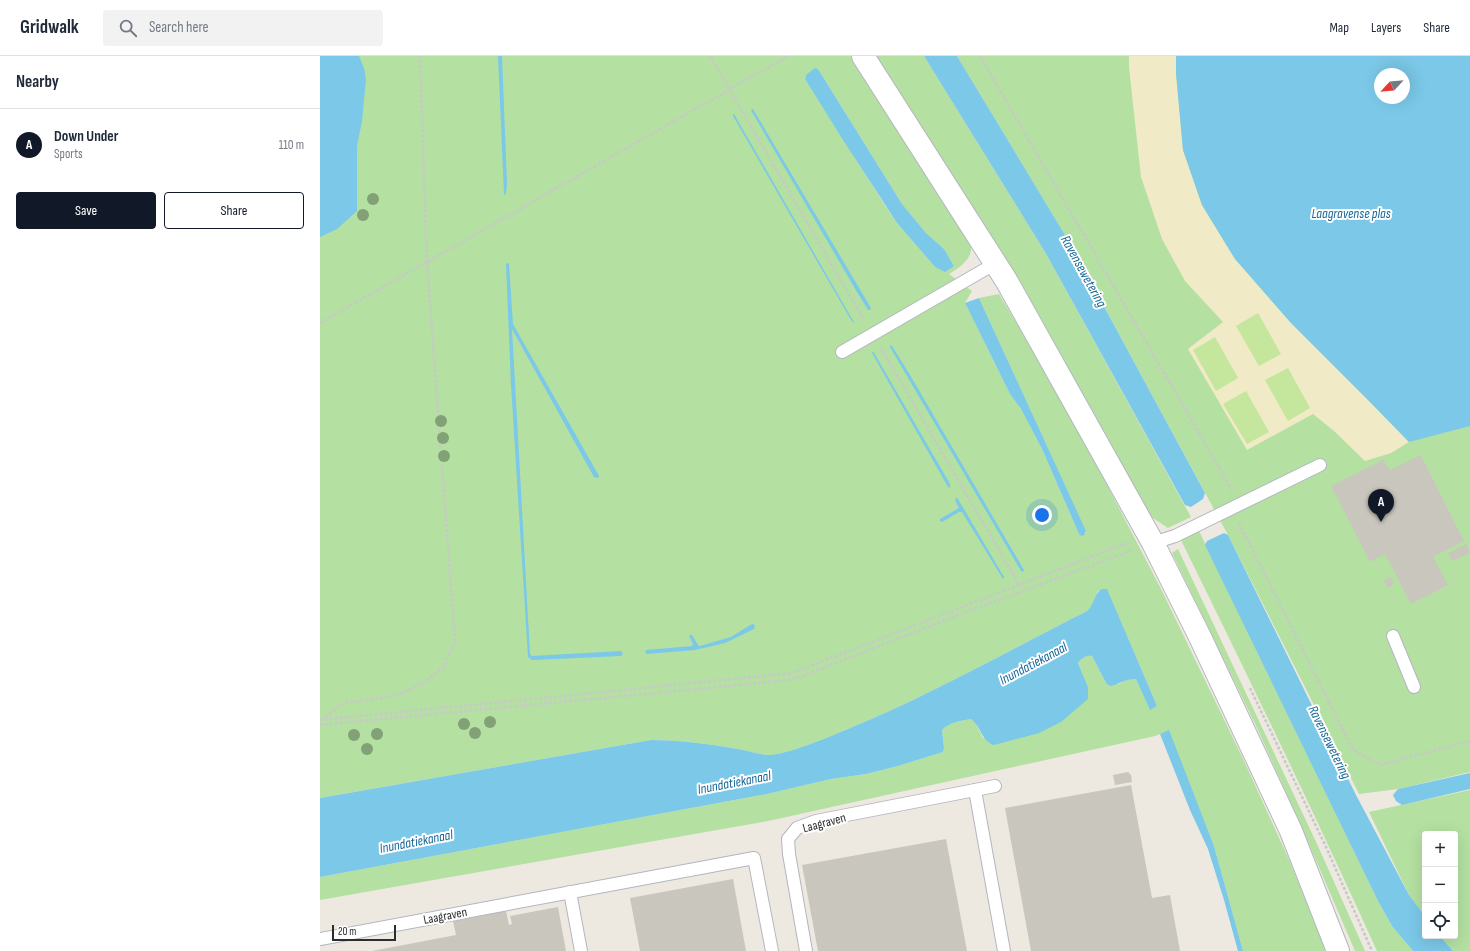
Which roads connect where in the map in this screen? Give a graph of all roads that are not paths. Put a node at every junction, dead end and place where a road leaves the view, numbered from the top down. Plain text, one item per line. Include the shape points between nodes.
1 (863, 56) edge
2 (996, 263) junction
3 (842, 352) dead end
4 (1320, 465) dead end
5 (1150, 539) junction
6 (1393, 636) dead end
7 (1414, 687) dead end
8 (995, 786) dead end
9 (975, 790) junction
10 (570, 892) junction
11 (320, 939) edge
12 (581, 951) edge
13 (772, 951) edge
14 (806, 951) edge
15 (1004, 951) edge
16 (1338, 951) edge

1 - 2 street
2 - 3 lane
2 - 5 street
4 - 5 lane via 1175,536
5 - 16 street via 1200,637 1291,831
6 - 7 lane
8 - 9 lane, Laagraven
9 - 14 lane, Laagraven via 816,821 798,828 788,839
9 - 15 lane
10 - 11 lane, Laagraven
10 - 12 lane
10 - 13 lane, Laagraven via 754,858

